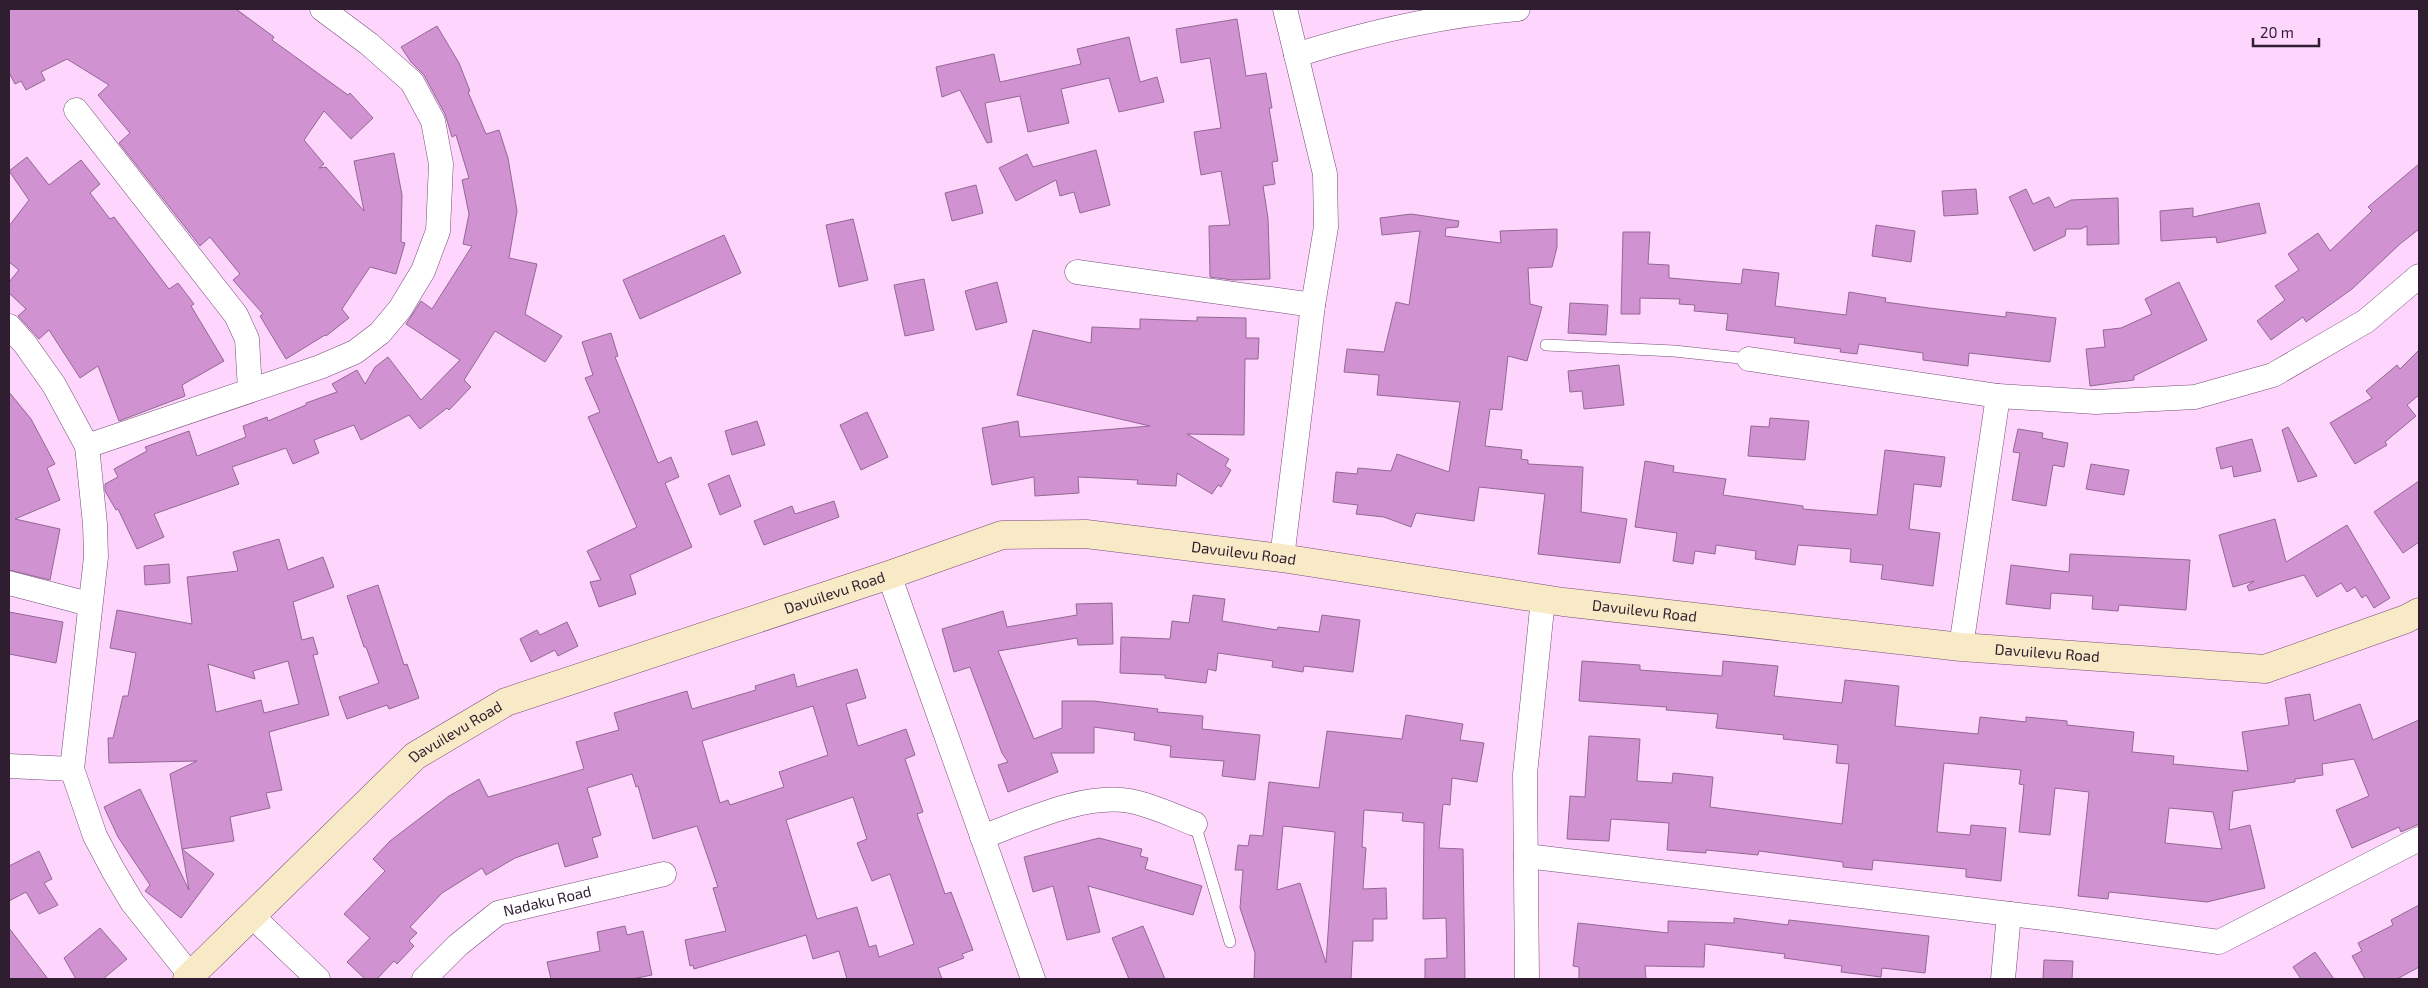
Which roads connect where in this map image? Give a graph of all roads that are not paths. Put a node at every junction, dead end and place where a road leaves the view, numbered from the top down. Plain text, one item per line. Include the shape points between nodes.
1 (322, 9) edge
2 (1285, 9) edge
3 (1518, 9) edge
4 (1296, 55) junction
5 (76, 110) dead end
6 (1076, 272) dead end
7 (2419, 276) edge
8 (1313, 305) junction
9 (9, 326) edge
10 (1546, 345) dead end
11 (1749, 359) joint
12 (250, 390) junction
13 (1998, 396) junction
14 (87, 446) junction
15 (1282, 558) junction
16 (889, 575) junction
17 (9, 583) edge
18 (1543, 599) junction
19 (89, 604) junction
20 (2419, 612) edge
21 (1961, 647) junction
22 (9, 766) edge
23 (72, 769) junction
24 (1195, 824) joint
25 (982, 836) junction
26 (2419, 839) edge
27 (1526, 856) junction
28 (664, 874) dead end
29 (2009, 914) junction
30 (253, 917) junction
31 (1230, 942) dead end
32 (188, 977) edge
33 (318, 979) edge
34 (424, 979) edge
35 (1033, 979) edge
36 (1527, 979) edge
37 (2003, 979) edge

1 - 12 street via 370,44 412,82 433,121 441,164 438,231 422,271 400,309 380,333 355,352
2 - 4 street
3 - 4 street via 1440,18
4 - 8 street via 1326,174 1326,228
5 - 12 street via 236,315 247,339
6 - 8 street
7 - 13 street via 2366,321 2274,375 2194,397 2096,402
8 - 15 street
9 - 14 street via 54,385
10 - 11 lane via 1674,350
11 - 13 street
12 - 14 street
13 - 21 street
14 - 19 street via 96,557
15 - 16 street, Davuilevu Road via 1086,534 1002,535
15 - 18 street, Davuilevu Road
16 - 25 street
16 - 30 street, Davuilevu Road via 506,702 415,756
17 - 19 street
18 - 21 street, Davuilevu Road
18 - 27 street via 1524,774
19 - 23 street
20 - 21 street, Davuilevu Road via 2265,669
22 - 23 street
23 - 32 street via 95,836 113,870 132,902
24 - 25 street via 1132,801 1100,800
24 - 31 lane
25 - 35 street
26 - 29 street via 2219,942
27 - 29 street
27 - 36 street
28 - 34 street, Nadaku Road via 498,913
29 - 37 street
30 - 32 street, Davuilevu Road
30 - 33 street

